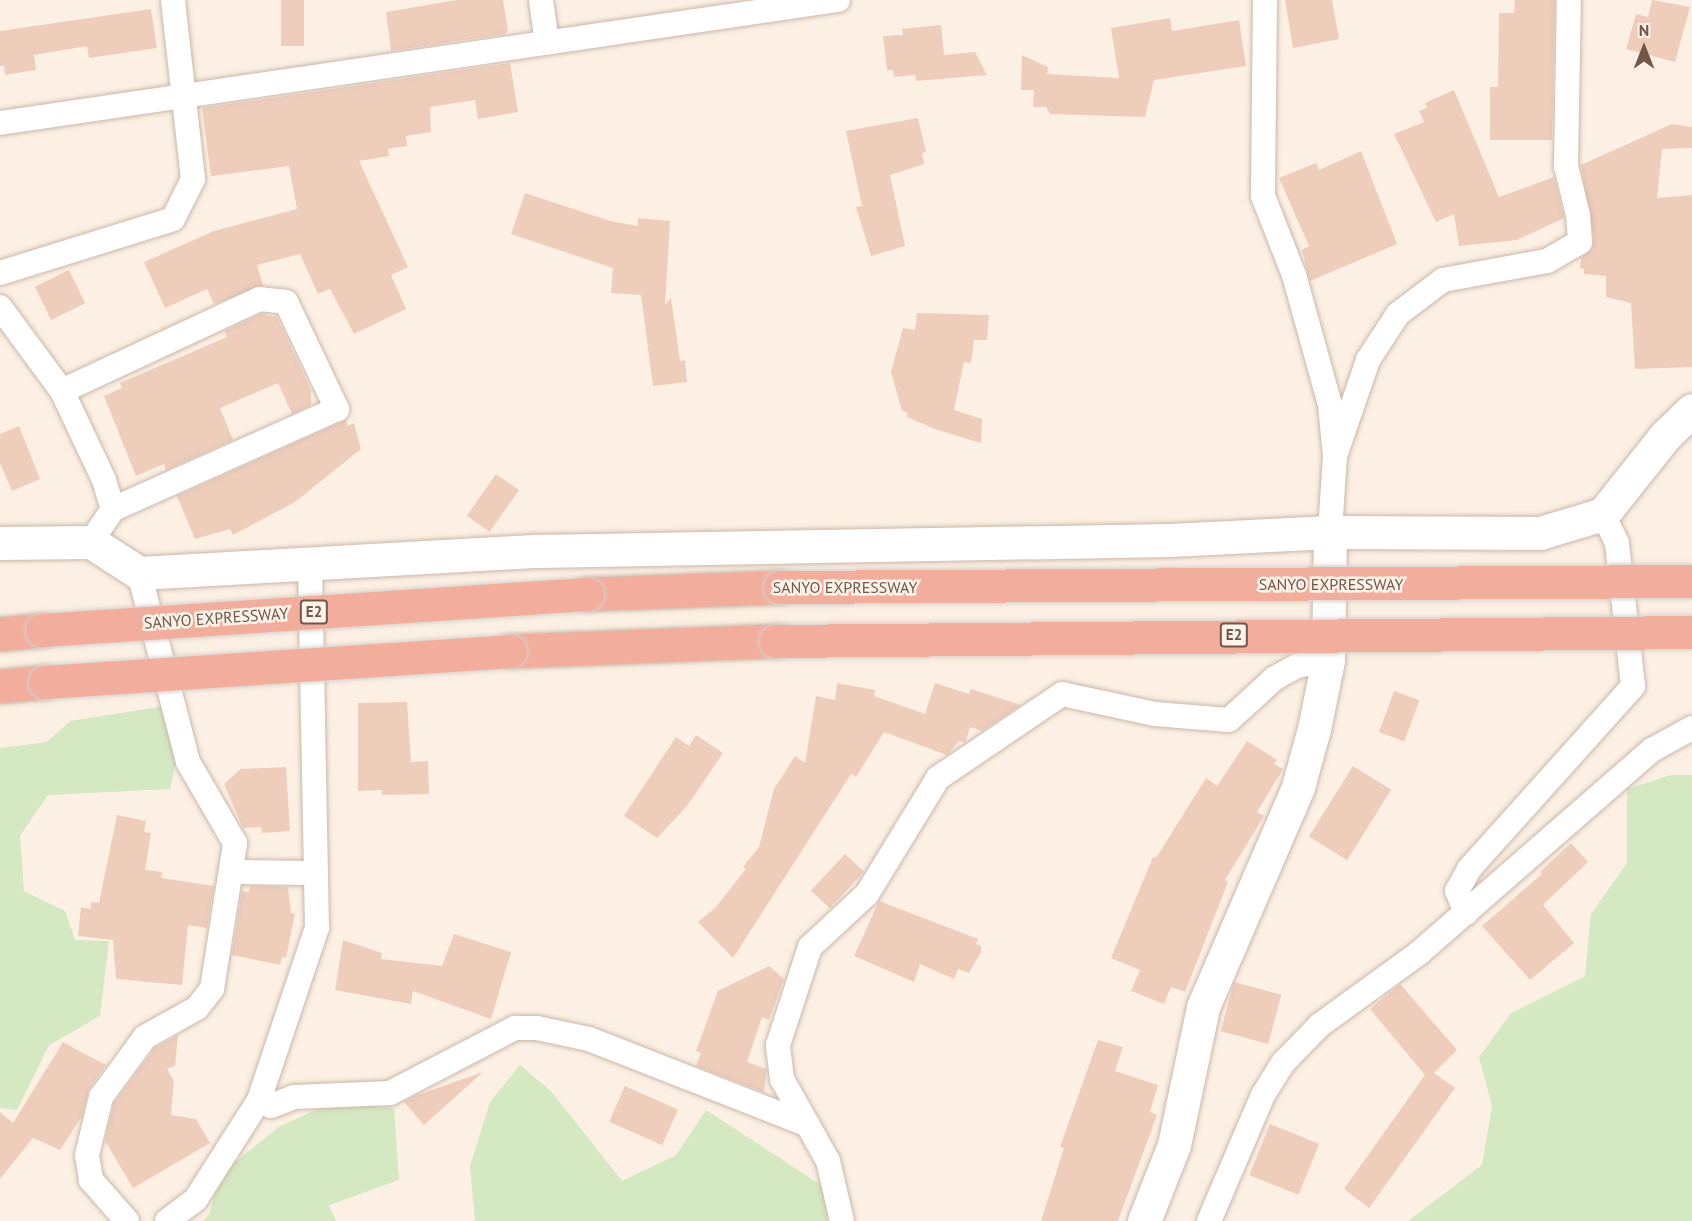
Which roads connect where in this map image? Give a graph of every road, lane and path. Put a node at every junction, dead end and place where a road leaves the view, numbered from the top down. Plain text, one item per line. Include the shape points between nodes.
1 (173, 0) edge
2 (541, 0) edge
3 (838, 0) edge
4 (1265, 0) edge
5 (1569, 0) edge
6 (547, 43) junction
7 (186, 93) junction
8 (0, 123) edge
9 (0, 273) edge
10 (0, 307) edge
11 (62, 391) junction
12 (1692, 410) edge
13 (1335, 456) junction
14 (113, 509) junction
15 (1603, 514) junction
16 (1330, 532) junction
17 (91, 542) junction
18 (0, 543) edge
19 (310, 563) junction
20 (139, 573) junction
21 (1692, 581) edge
22 (1692, 632) edge
23 (0, 634) edge
24 (1328, 660) junction
25 (0, 686) edge
26 (1692, 728) edge
27 (231, 872) junction
28 (316, 873) junction
29 (1466, 913) junction
30 (259, 1100) junction
31 (808, 1125) junction
32 (127, 1221) edge
33 (167, 1221) edge
34 (842, 1221) edge
35 (1144, 1221) edge
36 (1209, 1221) edge

1 - 7 street
2 - 6 street
3 - 6 street
4 - 13 street via 1263,196 1294,275 1330,405
5 - 13 street via 1566,166 1580,242 1547,261 1443,280 1398,314 1368,360
6 - 7 street
7 - 8 street
7 - 9 street via 193,179 173,219
10 - 11 street
11 - 14 street via 104,480
11 - 14 street via 259,299 286,302 337,409
12 - 15 street via 1665,436
13 - 16 street
14 - 17 street
15 - 16 street via 1540,533
15 - 29 street via 1617,543 1634,686 1468,869 1457,891
16 - 19 street via 1158,540 537,550
16 - 24 street
17 - 18 street
17 - 20 street
19 - 20 street
19 - 28 street
20 - 27 street via 188,762 235,843
21 - 23 highway, SANYO EXPRESSWAY / E2, bridge via 780,587 586,594
22 - 25 highway, E2, bridge via 776,641 510,651
24 - 31 street via 1297,666 1275,678 1229,720 1155,714 1062,694 938,778 867,894 810,947 778,1045 782,1078
24 - 35 street via 1298,787 1203,1007 1174,1145
26 - 29 street via 1652,750
27 - 28 street
27 - 32 street via 212,989 197,1008 145,1037 101,1097 87,1155 91,1180
28 - 30 street via 317,928
29 - 36 street via 1419,953 1320,1024 1284,1062 1263,1095
30 - 31 street via 271,1106 294,1097 390,1093 514,1028 537,1028 589,1039
30 - 33 street via 196,1199
31 - 34 street via 828,1161

